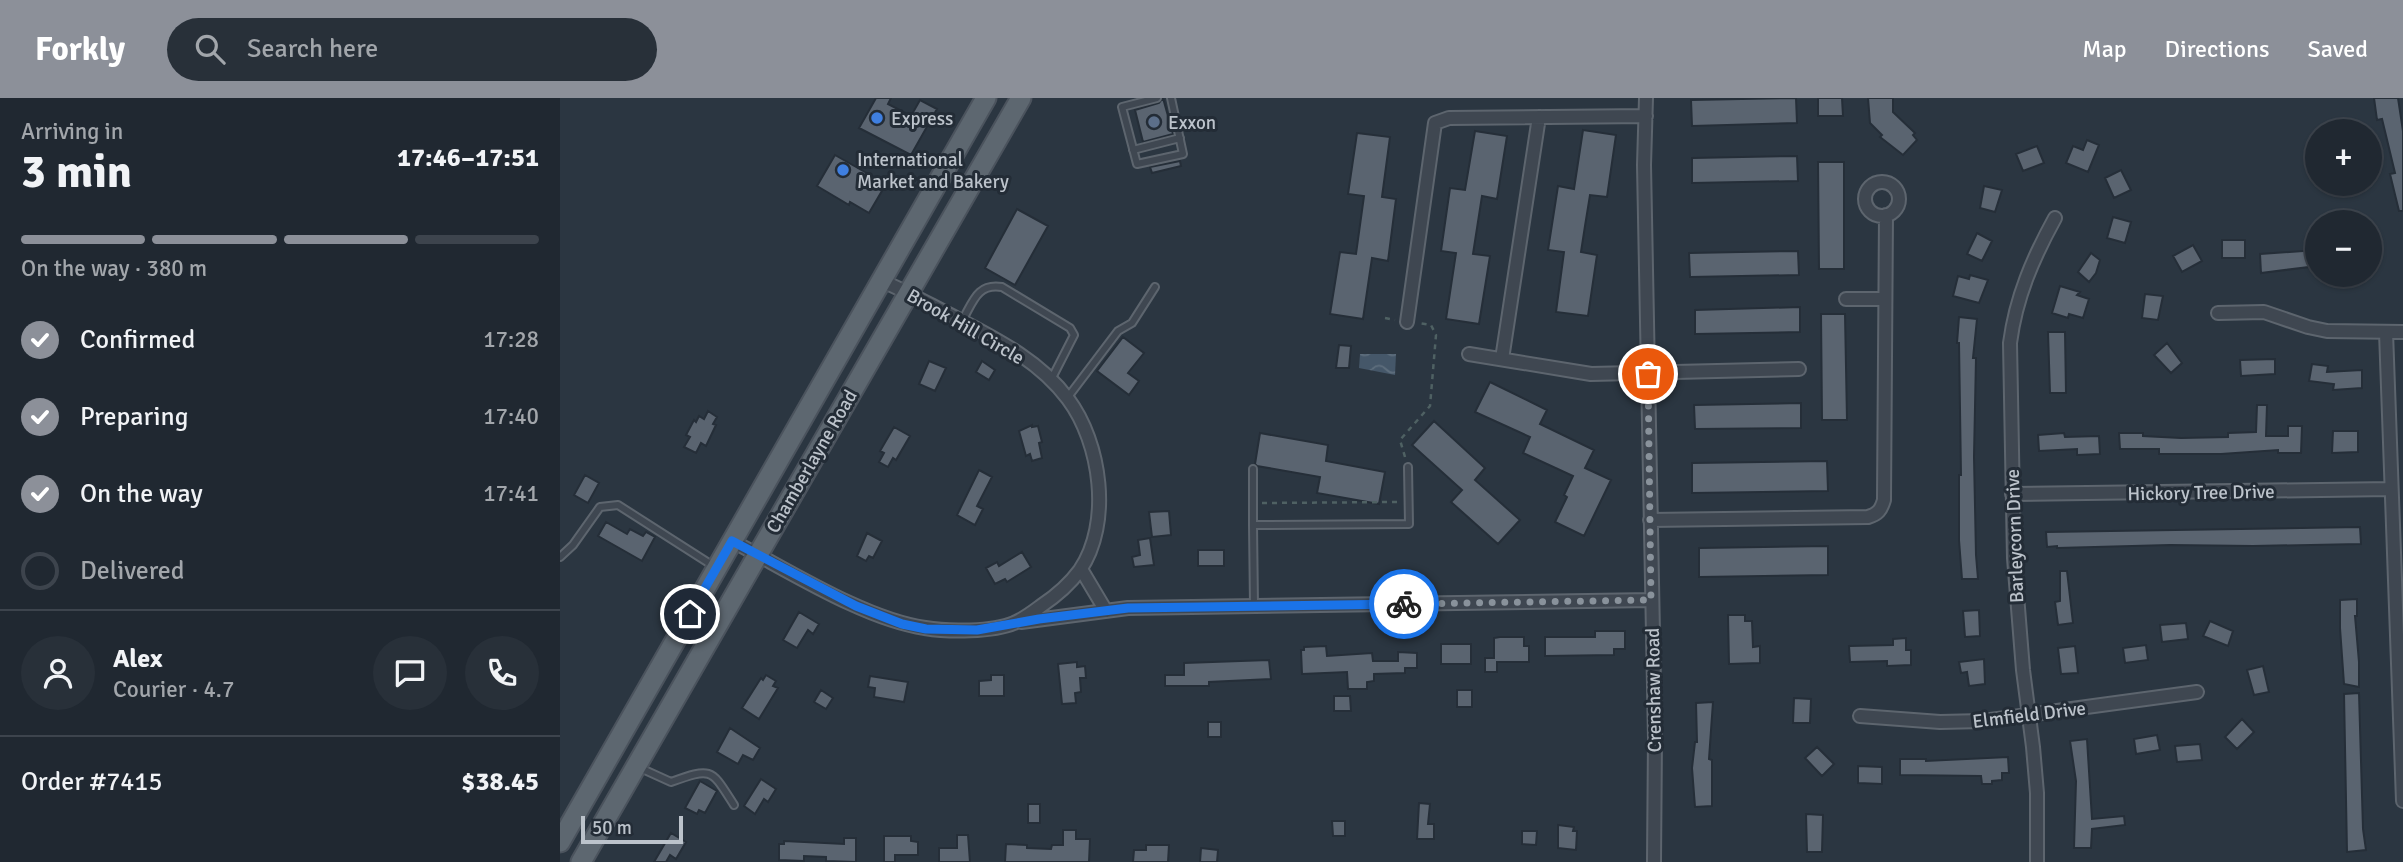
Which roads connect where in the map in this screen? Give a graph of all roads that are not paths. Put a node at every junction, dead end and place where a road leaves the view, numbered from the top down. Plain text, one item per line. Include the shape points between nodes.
1 (986, 98) edge
2 (1021, 98) edge
3 (1157, 98) edge
4 (1171, 98) edge
5 (1646, 98) edge
6 (1646, 116) junction
7 (1539, 117) junction
8 (1180, 138) junction
9 (1133, 150) junction
10 (1886, 215) dead end
11 (2055, 218) dead end
12 (882, 281) junction
13 (1155, 287) dead end
14 (908, 292) junction
15 (1846, 299) dead end
16 (1885, 299) junction
17 (2218, 313) dead end
18 (962, 321) junction
19 (1407, 322) road end
20 (2386, 332) junction
21 (2403, 332) edge
22 (1469, 354) dead end
23 (1502, 359) junction
24 (1799, 369) dead end
25 (1648, 374) junction
26 (1051, 380) junction
27 (1067, 397) junction
28 (1409, 467) road end
29 (1253, 469) dead end
30 (2390, 489) junction
31 (2012, 494) junction
32 (1650, 520) junction
33 (1253, 525) junction
34 (732, 541) junction
35 (757, 554) junction
36 (560, 557) edge
37 (716, 568) junction
38 (1081, 569) junction
39 (1651, 600) junction
40 (1254, 606) junction
41 (1107, 611) junction
42 (1013, 624) junction
43 (2197, 692) dead end
44 (2029, 715) junction
45 (1860, 716) dead end
46 (636, 766) junction
47 (2403, 801) edge
48 (734, 805) dead end
49 (560, 842) edge
50 (581, 862) edge
51 (1654, 862) edge
52 (2037, 862) edge

1 - 12 main road, Chamberlayne Road
2 - 14 main road, Chamberlayne Road
3 - 9 lane via 1122,107
4 - 8 lane
5 - 6 street, Crenshaw Road
6 - 7 street
6 - 25 street, Crenshaw Road
7 - 19 street via 1449,118 1435,123
7 - 23 street
8 - 9 lane
8 - 9 lane via 1183,154 1137,164
10 - 16 street
11 - 31 street, Barleycorn Drive via 2023,283 2013,320
12 - 14 street, Brook Hill Circle
12 - 34 main road, Chamberlayne Road
13 - 27 lane via 1132,323 1118,331
14 - 18 street, Brook Hill Circle
14 - 35 main road, Chamberlayne Road
15 - 16 street
16 - 32 street via 1884,500 1877,514
17 - 20 street via 2264,312 2327,331
18 - 26 street, Brook Hill Circle via 1017,352
18 - 26 lane via 980,291 990,285 1002,287 1070,328 1074,335
20 - 21 street
20 - 30 street
22 - 23 street
23 - 25 street via 1591,374
24 - 25 street
25 - 32 street, Crenshaw Road
26 - 27 street, Brook Hill Circle
27 - 38 street, Brook Hill Circle via 1087,429 1098,486 1097,526
28 - 33 lane via 1409,524
29 - 33 lane
30 - 31 street, Hickory Tree Drive
30 - 47 street
31 - 44 street, Barleycorn Drive
32 - 39 street, Crenshaw Road
33 - 40 lane
34 - 35 street, Brook Hill Circle
34 - 37 main road, Chamberlayne Road
35 - 42 street, Brook Hill Circle via 856,606 902,624 951,631
35 - 46 main road, Chamberlayne Road
36 - 37 lane via 600,507 618,505
37 - 49 main road, Chamberlayne Road
38 - 41 street
38 - 42 street, Brook Hill Circle via 1053,597
39 - 40 street
39 - 51 street, Crenshaw Road
40 - 41 street
41 - 42 street
43 - 44 street, Elmfield Drive
44 - 45 street, Elmfield Drive via 1954,722
44 - 52 street, Barleycorn Drive via 2037,793
46 - 48 lane via 671,782 703,771 715,776
46 - 50 main road, Chamberlayne Road

